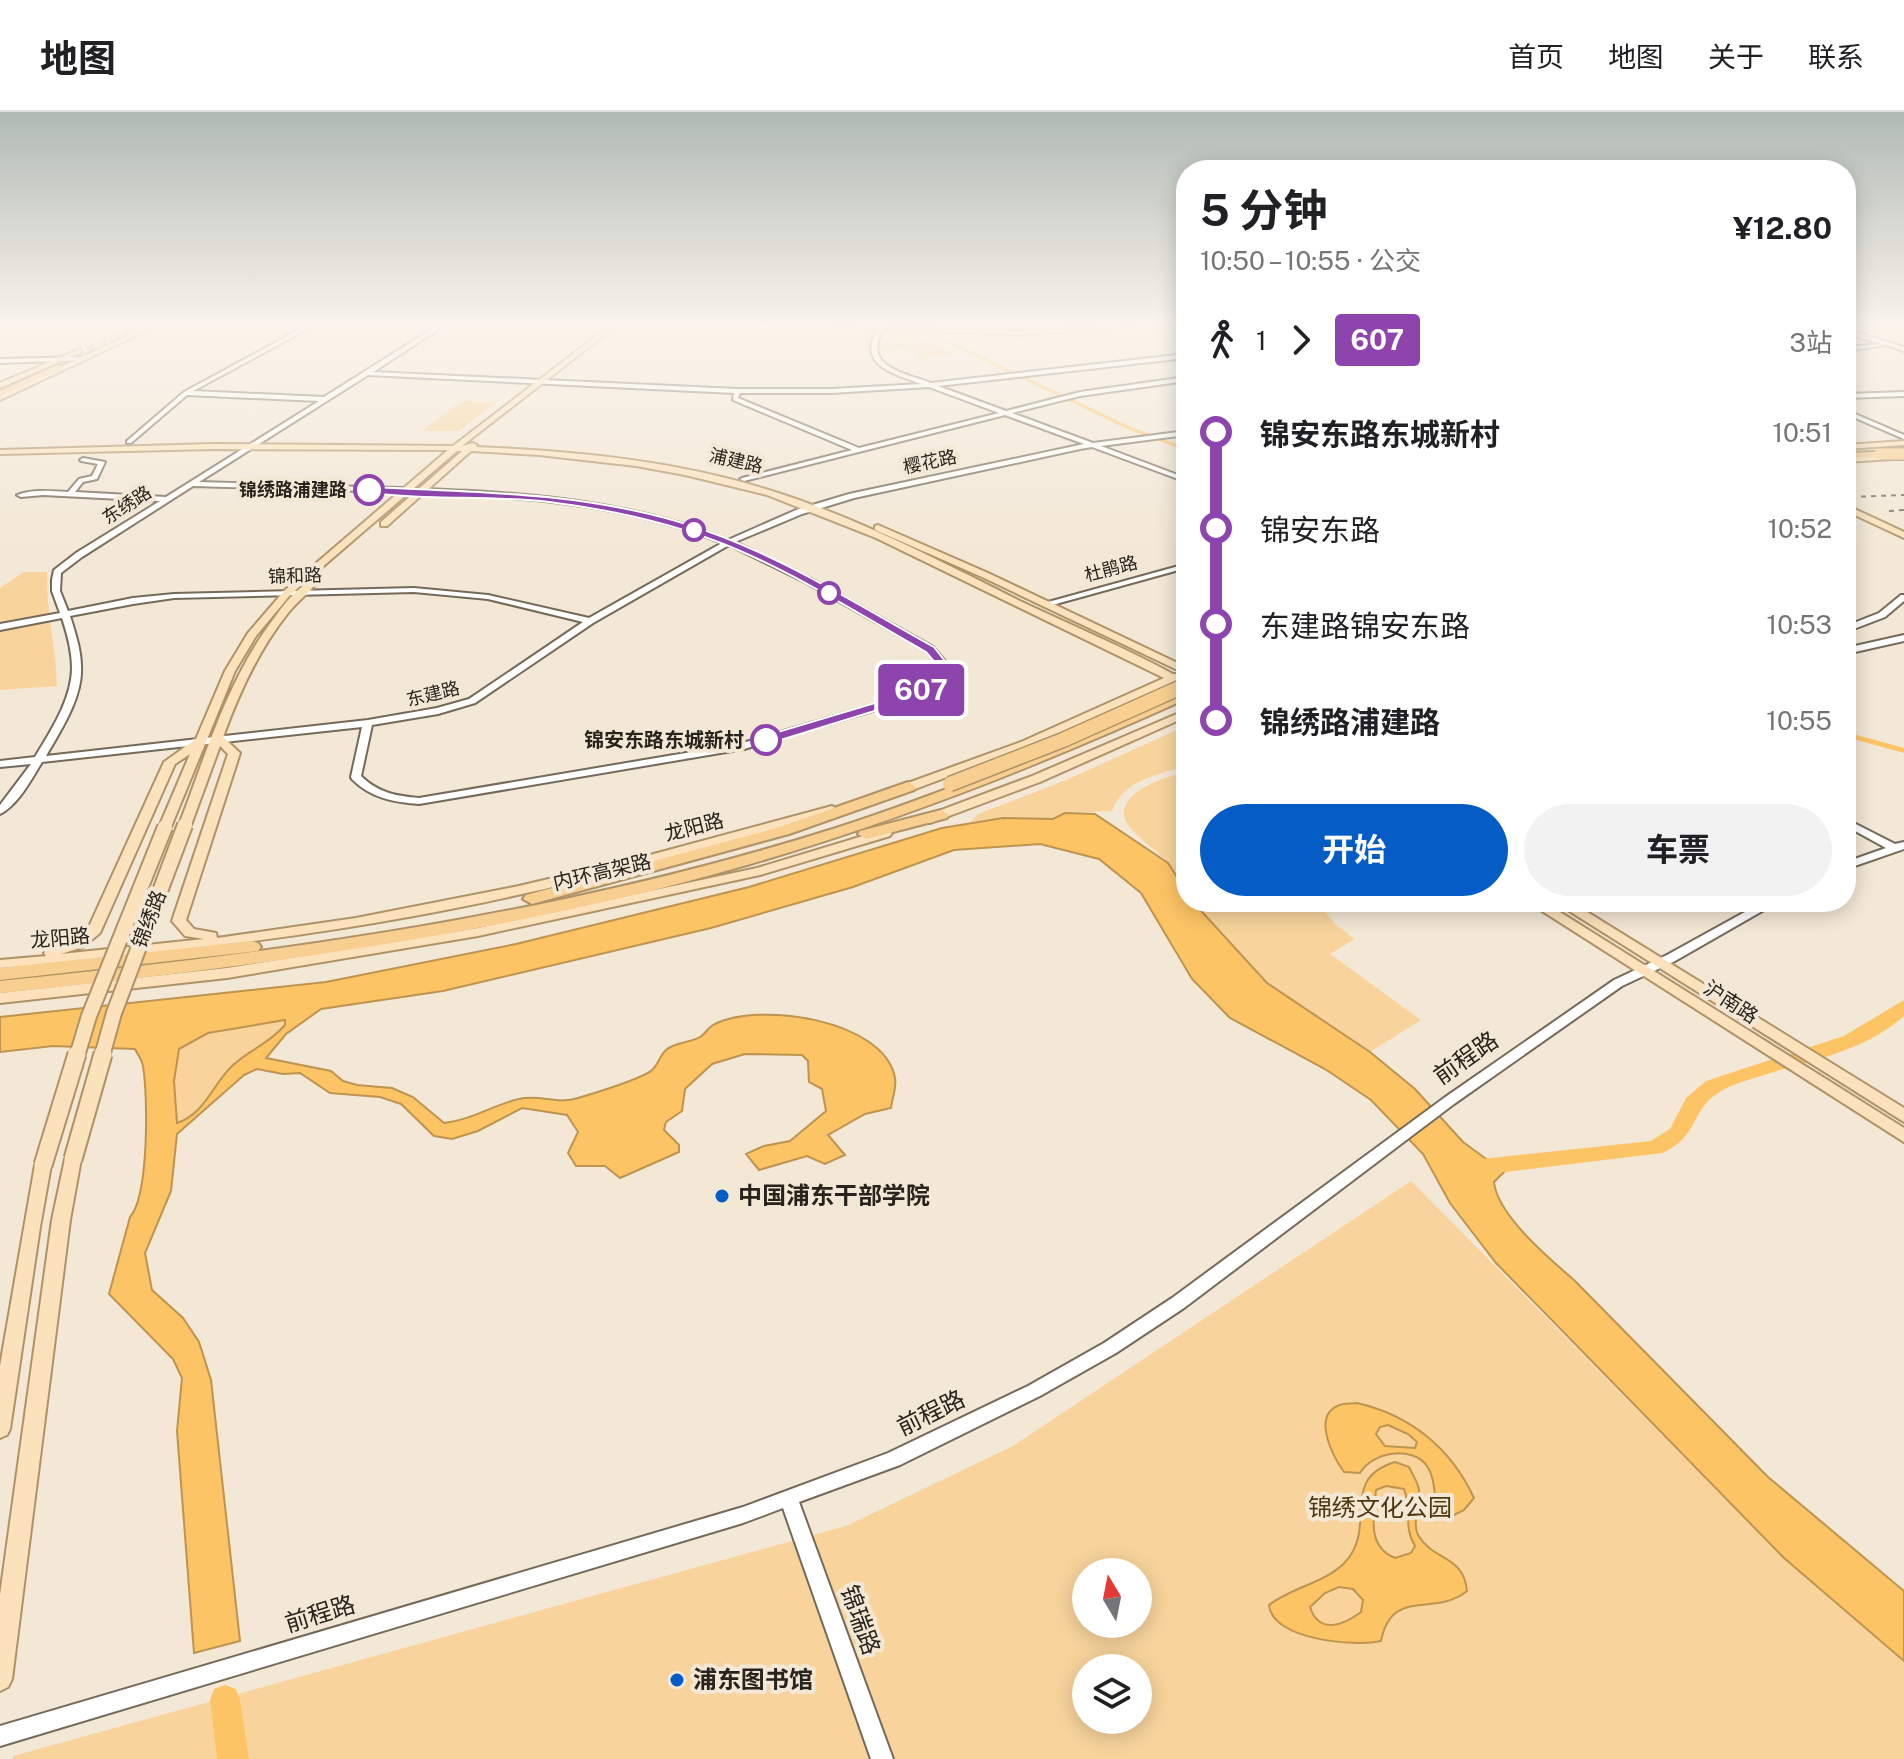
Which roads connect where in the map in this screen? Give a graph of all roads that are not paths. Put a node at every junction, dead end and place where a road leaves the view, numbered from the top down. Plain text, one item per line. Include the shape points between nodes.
1 (175, 403) edge
2 (320, 403) edge
3 (520, 403) edge
4 (520, 403) edge
5 (744, 403) edge
6 (977, 403) edge
7 (1044, 403) edge
8 (1005, 413) junction
9 (1856, 418) edge
10 (1176, 434) edge
11 (129, 442) junction
12 (255, 443) junction
13 (466, 445) junction
14 (1091, 445) junction
15 (1903, 448) edge
16 (0, 450) edge
17 (859, 450) junction
18 (1856, 453) edge
19 (1856, 454) edge
20 (83, 460) dead end
21 (1176, 476) edge
22 (744, 479) junction
23 (190, 484) junction
24 (407, 491) junction
25 (423, 491) junction
26 (70, 494) junction
27 (21, 495) dead end
28 (167, 499) junction
29 (823, 504) junction
30 (811, 508) junction
31 (1856, 511) edge
32 (1904, 532) edge
33 (727, 542) junction
34 (1176, 569) edge
35 (288, 592) junction
36 (302, 592) junction
37 (1904, 597) edge
38 (1045, 604) junction
39 (64, 613) junction
40 (590, 621) junction
41 (1856, 625) edge
42 (0, 627) edge
43 (1904, 638) edge
44 (1856, 649) edge
45 (1176, 667) edge
46 (1176, 680) edge
47 (1176, 685) edge
48 (1176, 686) edge
49 (1176, 698) edge
50 (1176, 717) edge
51 (368, 723) junction
52 (219, 739) junction
53 (201, 741) junction
54 (37, 760) junction
55 (0, 764) edge
56 (908, 787) junction
57 (954, 787) junction
58 (0, 811) edge
59 (941, 815) junction
60 (1856, 827) edge
61 (1899, 847) edge
62 (1856, 862) edge
63 (695, 872) junction
64 (532, 899) junction
65 (1551, 912) edge
66 (1578, 912) edge
67 (1754, 912) edge
68 (319, 927) junction
69 (1660, 963) junction
70 (5, 967) edge
71 (1641, 970) junction
72 (0, 987) edge
73 (0, 998) edge
74 (1904, 1116) edge
75 (1904, 1136) edge
76 (5, 1362) edge
77 (0, 1429) edge
78 (789, 1499) junction
79 (0, 1679) edge
80 (0, 1736) edge
81 (882, 1759) edge

1 - 11 street
2 - 12 street, 东绣路
3 - 13 main road, 锦绣路
4 - 13 main road, 锦绣路
5 - 17 street
6 - 8 street
7 - 8 street
8 - 14 street
8 - 17 street
9 - 15 street
10 - 14 street, 樱花路
11 - 12 main road, 浦建路
11 - 16 main road, 浦建路
12 - 13 main road, 浦建路
12 - 16 main road, 浦建路
12 - 23 street, 东绣路
13 - 22 main road, 浦建路 via 579,448
13 - 24 main road, 锦绣路
13 - 25 main road, 锦绣路
13 - 30 main road, 浦建路 via 675,469
14 - 21 street
14 - 29 street, 樱花路
15 - 18 highway, bridge
15 - 19 highway, bridge
17 - 22 street
20 - 26 street via 102,462 95,478 81,480
22 - 29 main road, 浦建路
23 - 24 street
23 - 28 street, 东绣路
24 - 25 street
24 - 35 main road, 锦绣路
25 - 33 street via 592,505
25 - 36 main road, 锦绣路
26 - 27 street
26 - 28 street
28 - 39 street, 东绣路 via 57,572 53,589
29 - 30 street, 东建路
29 - 38 main road, 浦建路
30 - 33 street, 东建路
30 - 46 main road, 浦建路
31 - 32 main road
33 - 40 street, 东建路
33 - 51 street via 930,649 944,666 939,677 903,699 740,747 419,801 367,791 356,777
34 - 38 street, 杜鹃路
35 - 36 street, 锦和路
35 - 39 street, 锦和路 via 174,596
35 - 53 main road, 锦绣路 via 230,671
36 - 40 street, 锦和路 via 453,592
36 - 52 main road, 锦绣路 via 247,671
37 - 41 street via 1882,615
38 - 45 main road, 浦建路
39 - 42 street, 锦和路
39 - 54 street, 东绣路 via 78,668 76,687
40 - 51 street, 东建路 via 472,701
43 - 44 street
47 - 56 main road, 龙阳路
48 - 57 highway, 内环高架路, bridge
49 - 57 highway, 内环高架路 via 1045,757
50 - 59 main road
51 - 52 street, 东建路
52 - 53 street, 东建路
52 - 68 main road via 234,753 180,925 210,937
52 - 79 main road, 锦绣路, bridge via 114,1013 73,1159
53 - 54 street, 东建路
53 - 70 main road via 170,762 93,933 66,949
53 - 76 main road, 锦绣路, bridge via 89,1016 43,1165
54 - 55 street, 东建路
54 - 58 street, 东绣路
56 - 64 highway via 783,831
56 - 68 main road, 龙阳路 via 704,845 488,897
57 - 63 highway, 内环高架路 via 840,831
57 - 64 highway, 内环高架路 via 753,845
59 - 63 highway
59 - 73 main road via 760,871 478,932 257,969
60 - 61 street
61 - 62 street
63 - 72 highway, 内环高架路 via 477,923 345,945
64 - 70 highway, 内环高架路 via 262,945
65 - 71 main road, 沪南路
66 - 69 main road, 沪南路
67 - 69 street, 前程路
68 - 70 main road, 龙阳路
69 - 71 street, 前程路
69 - 74 main road, 沪南路
71 - 75 main road, 沪南路
71 - 78 street, 前程路 via 1449,1101 1251,1251 1110,1348 907,1453
76 - 77 main road, 锦绣路
78 - 80 street, 前程路
78 - 81 street, 锦瑞路

